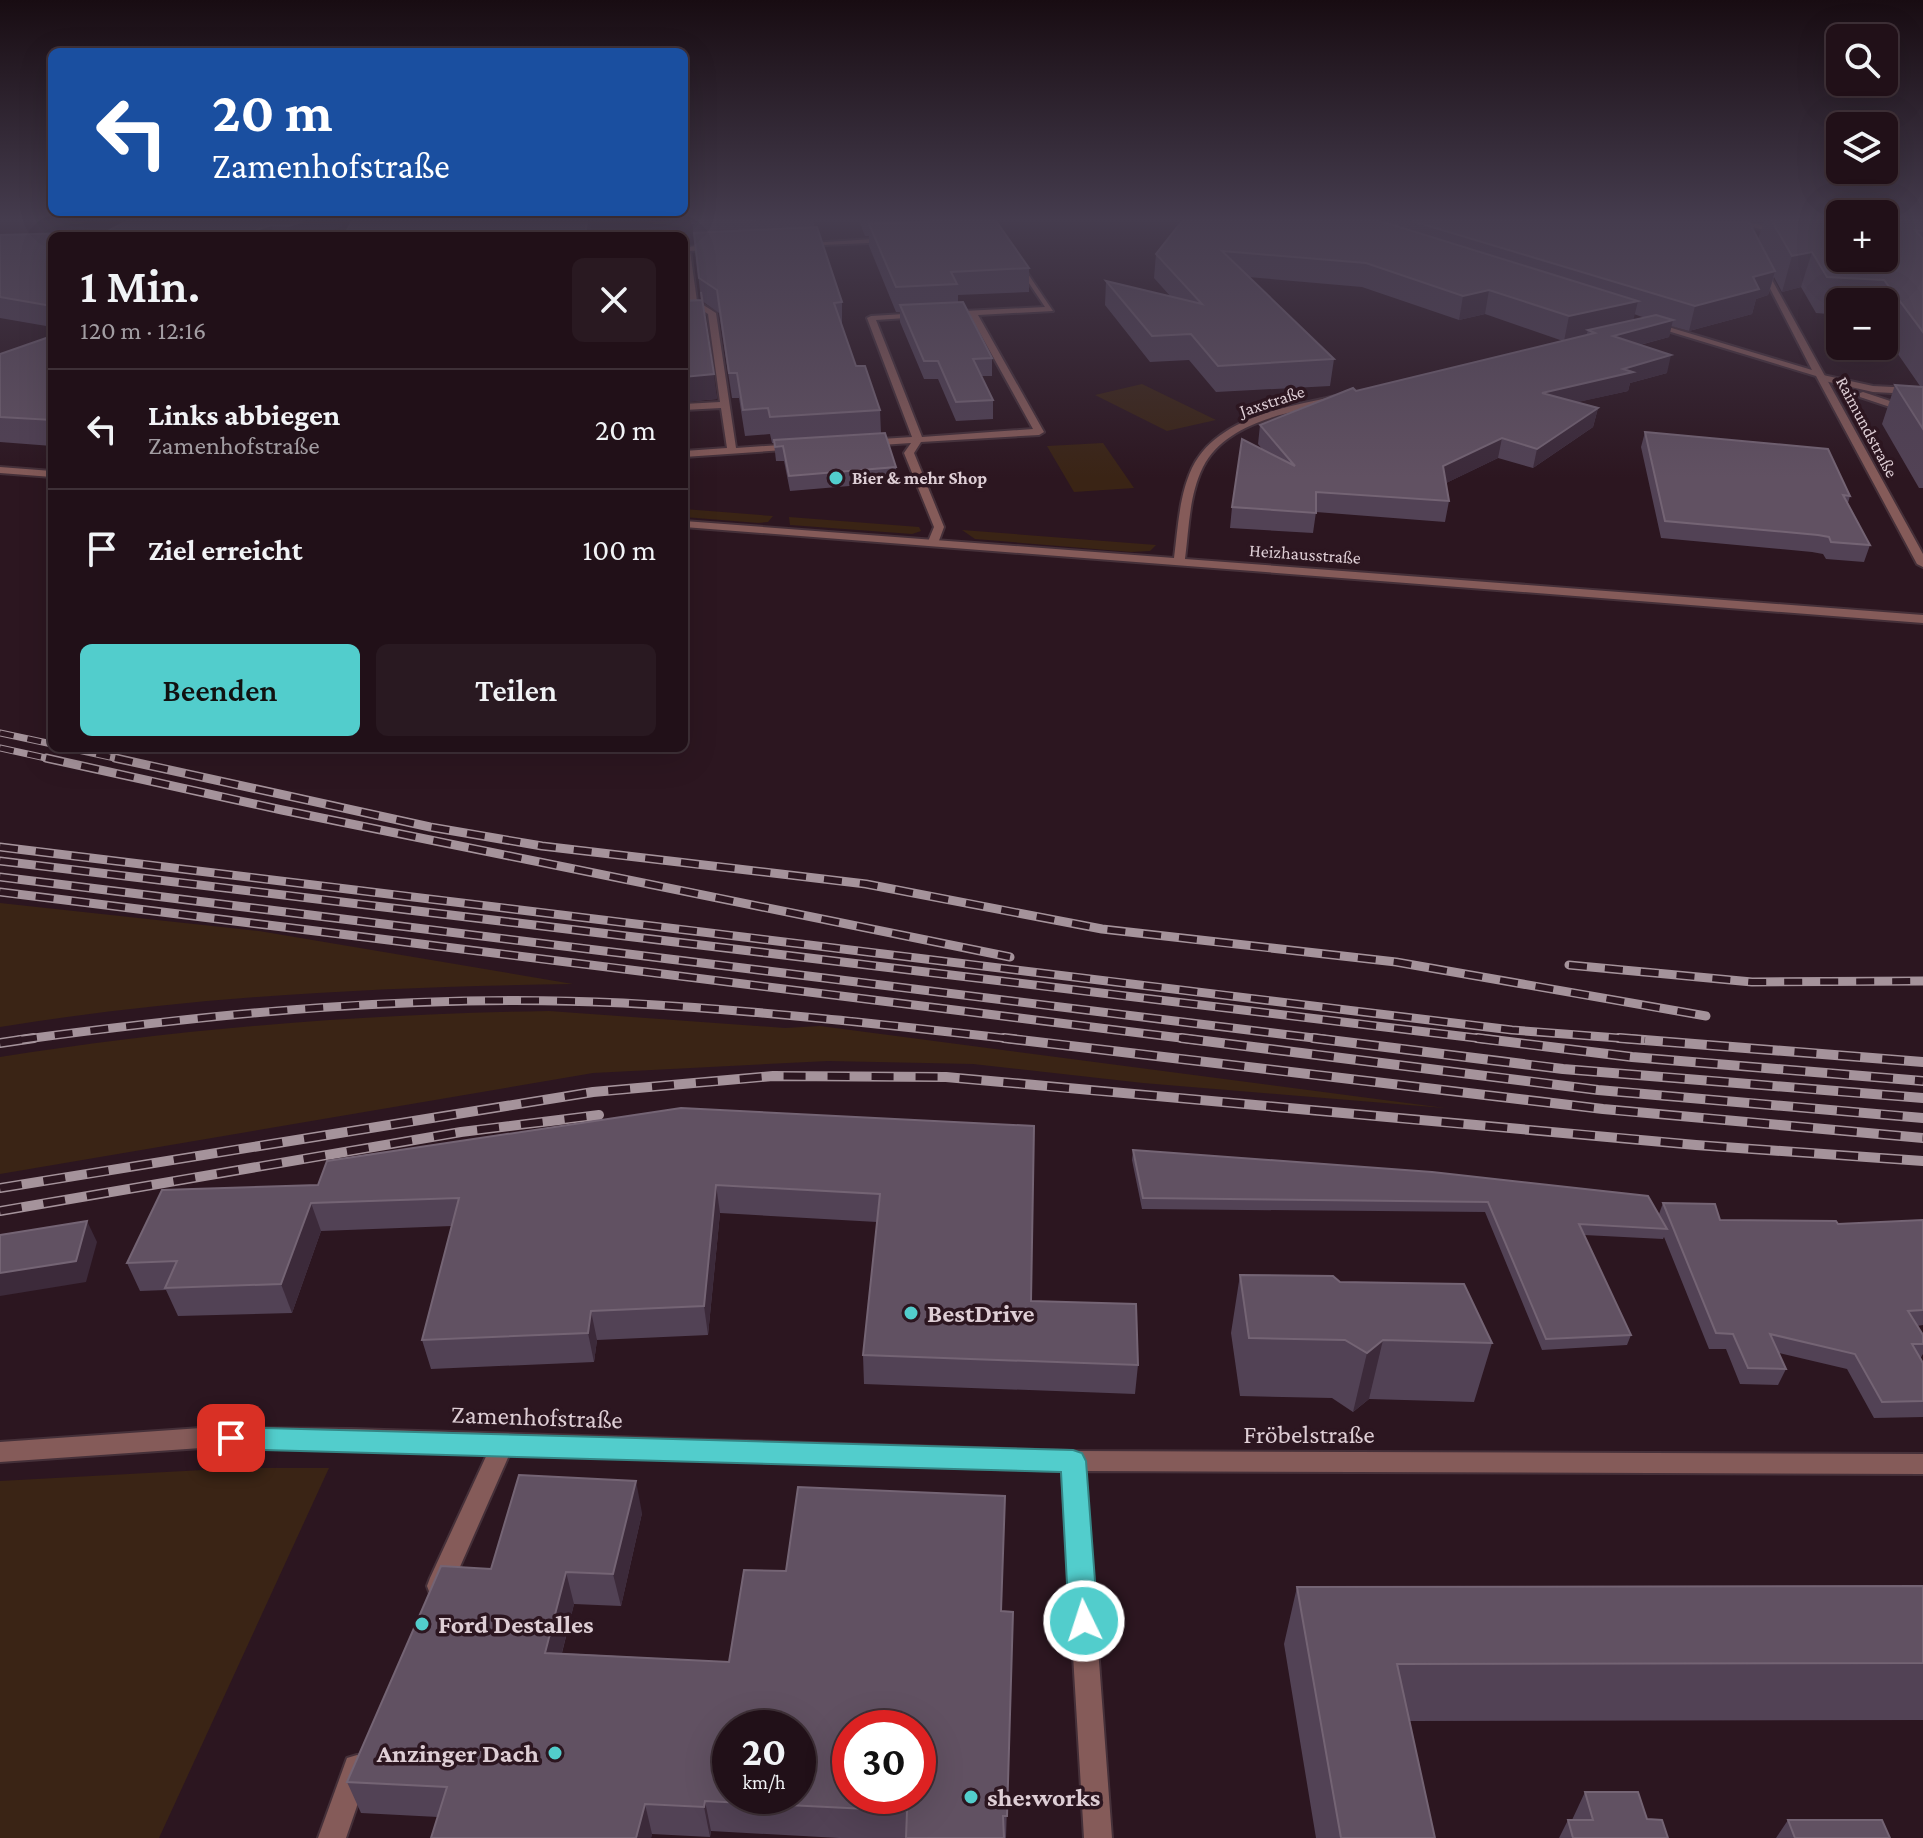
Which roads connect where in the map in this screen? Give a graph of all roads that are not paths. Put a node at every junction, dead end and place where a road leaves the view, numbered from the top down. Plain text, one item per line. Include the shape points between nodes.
1 (701, 307) edge
2 (1048, 307) edge
3 (1783, 307) edge
4 (959, 313) edge
5 (973, 313) junction
6 (929, 315) edge
7 (1641, 325) edge
8 (1822, 377) junction
9 (1873, 389) junction
10 (1830, 392) junction
11 (1920, 392) edge
12 (1349, 395) edge
13 (725, 405) junction
14 (1923, 405) edge
15 (688, 407) edge
16 (1923, 415) edge
17 (918, 440) junction
18 (856, 444) edge
19 (809, 446) edge
20 (732, 451) junction
21 (688, 454) edge
22 (0, 470) edge
23 (48, 474) edge
24 (688, 524) edge
25 (933, 544) junction
26 (1179, 563) junction
27 (1923, 564) edge
28 (1923, 619) edge
29 (503, 1444) junction
30 (0, 1452) edge
31 (1073, 1461) junction
32 (1923, 1464) edge
33 (430, 1607) edge
34 (368, 1745) edge
35 (332, 1838) edge
36 (1098, 1838) edge

1 - 13 street via 712,313
2 - 5 street
3 - 8 street, Raimundstraße
4 - 5 street
5 - 17 street via 1039,432
6 - 17 street via 871,318
7 - 8 street
8 - 9 street
8 - 10 street, Raimundstraße
9 - 11 street
9 - 14 street
10 - 16 street via 1866,396
10 - 27 street, Raimundstraße
12 - 26 street, Jaxstraße via 1266,416 1215,444 1190,486
13 - 15 street
13 - 20 street
17 - 18 street
17 - 25 street via 909,453 939,527
19 - 20 street
20 - 21 street
22 - 23 street
24 - 25 street, Heizhausstraße
25 - 26 street, Heizhausstraße
26 - 28 street, Heizhausstraße
29 - 30 street, Zamenhofstraße via 201,1438
29 - 31 street, Zamenhofstraße
29 - 33 street
31 - 32 street, Fröbelstraße
31 - 36 street
34 - 35 street

